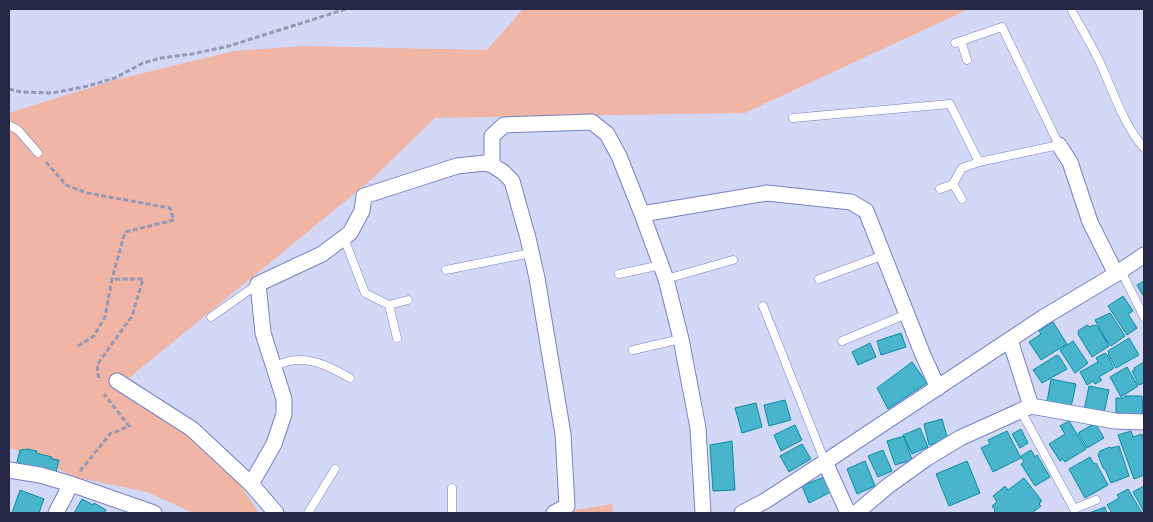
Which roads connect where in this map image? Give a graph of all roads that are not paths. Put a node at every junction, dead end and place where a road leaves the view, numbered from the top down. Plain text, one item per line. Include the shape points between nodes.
1 (1071, 9) edge
2 (967, 60) dead end
3 (793, 118) dead end
4 (9, 125) edge
5 (1059, 145) junction
6 (1144, 148) edge
7 (38, 153) road end
8 (979, 162) junction
9 (492, 165) junction
10 (953, 184) junction
11 (940, 188) dead end
12 (962, 200) dead end
13 (642, 214) junction
14 (344, 238) junction
15 (531, 253) junction
16 (884, 255) junction
17 (1144, 255) edge
18 (733, 260) dead end
19 (446, 270) dead end
20 (663, 272) junction
21 (1118, 272) junction
22 (619, 274) dead end
23 (819, 279) dead end
24 (258, 284) junction
25 (408, 300) dead end
26 (389, 305) junction
27 (763, 306) dead end
28 (907, 314) junction
29 (212, 317) dead end
30 (1144, 318) edge
31 (397, 338) dead end
32 (681, 339) junction
33 (1010, 340) junction
34 (842, 341) dead end
35 (633, 350) dead end
36 (273, 366) junction
37 (350, 378) dead end
38 (117, 381) dead end
39 (938, 388) junction
40 (1026, 408) junction
41 (1144, 422) edge
42 (825, 462) junction
43 (9, 470) edge
44 (335, 470) dead end
45 (71, 484) junction
46 (251, 484) junction
47 (452, 488) dead end
48 (1096, 500) dead end
49 (56, 513) edge
50 (154, 513) edge
51 (276, 513) edge
52 (308, 513) edge
53 (452, 513) edge
54 (554, 513) edge
55 (704, 513) edge
56 (742, 513) edge
57 (848, 513) edge
58 (856, 513) edge

1 - 6 lane via 1135,138
2 - 5 lane via 958,42 1002,28
3 - 8 lane via 950,104
4 - 7 lane via 18,130
5 - 8 lane
5 - 21 street via 1070,162 1090,222
8 - 10 lane via 962,168
9 - 13 street via 492,136 504,125 592,122 607,134
9 - 14 street via 457,166 364,196 362,212
9 - 15 street via 512,181
10 - 11 lane
10 - 12 lane
13 - 16 street via 767,193 851,202 866,211
13 - 20 street
14 - 24 street via 322,254
14 - 26 lane via 365,293
15 - 19 lane
15 - 54 street via 563,434 567,506
16 - 23 lane
16 - 28 street
17 - 21 street
18 - 20 lane
20 - 22 lane
20 - 32 street
21 - 30 lane
21 - 33 street
24 - 29 lane
24 - 36 street via 263,333
25 - 26 lane
26 - 31 lane
27 - 42 lane
28 - 34 lane
28 - 39 street
32 - 35 lane
32 - 55 street via 698,428
33 - 39 street
33 - 40 street
36 - 37 lane via 296,360 316,362
36 - 46 street via 284,399 284,414 274,444
38 - 46 street via 192,429
39 - 42 street
40 - 41 street
40 - 48 lane via 1074,509
40 - 58 street via 960,438 888,486
42 - 56 street
42 - 57 street
43 - 45 street
44 - 52 lane
45 - 49 street
45 - 50 street
46 - 51 street
47 - 53 lane

